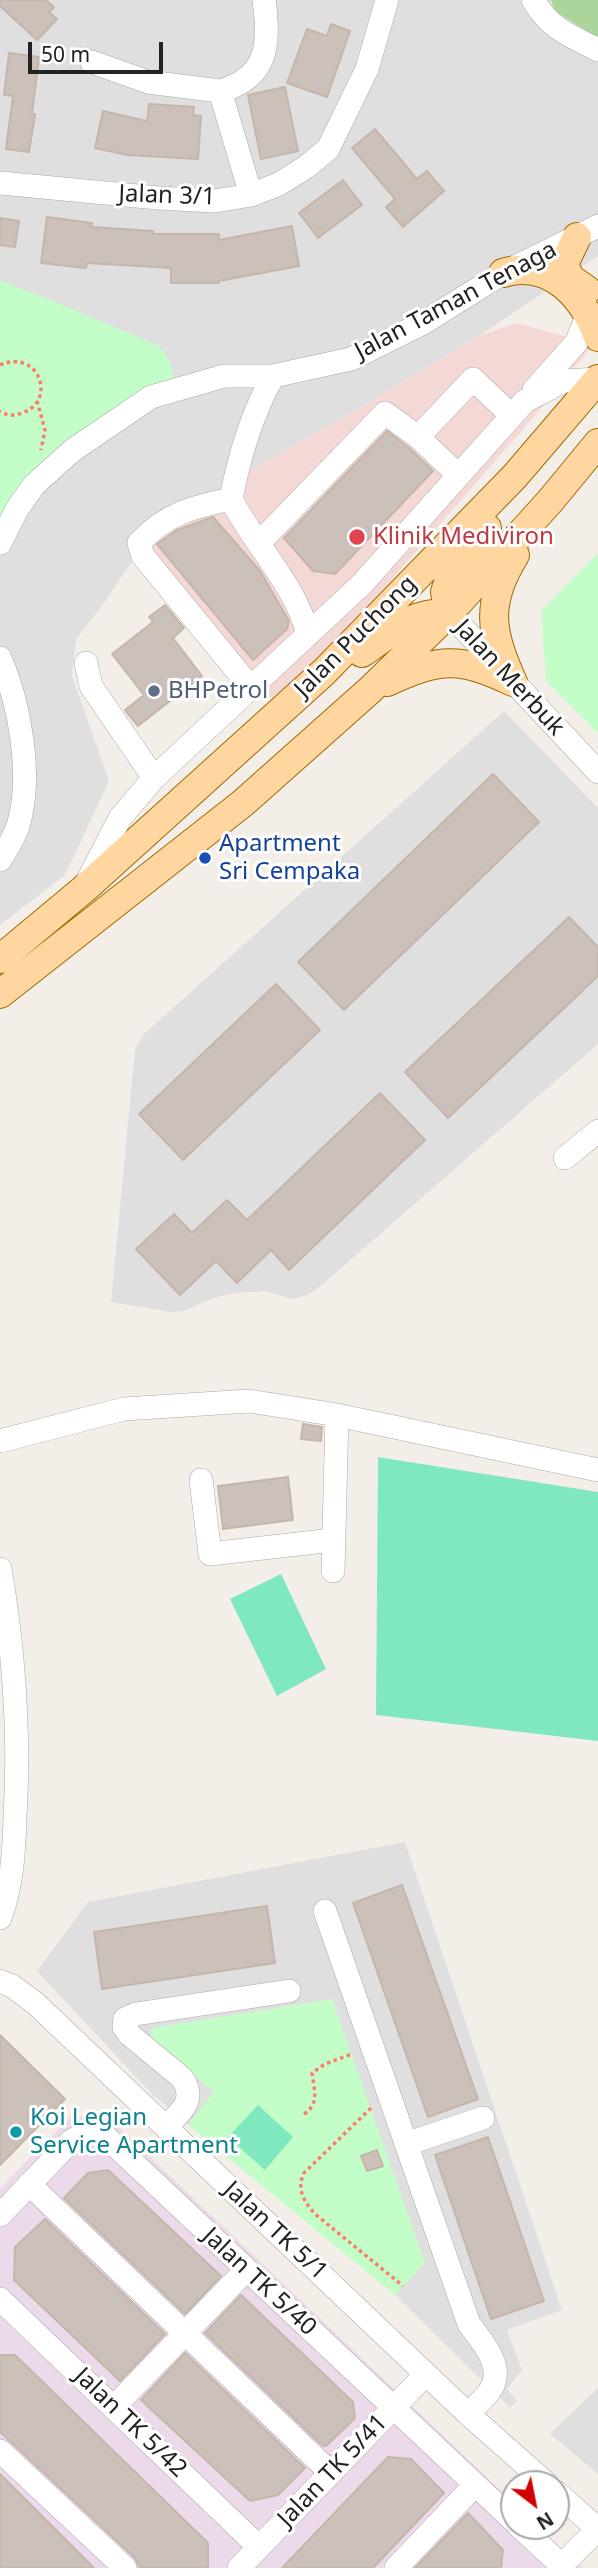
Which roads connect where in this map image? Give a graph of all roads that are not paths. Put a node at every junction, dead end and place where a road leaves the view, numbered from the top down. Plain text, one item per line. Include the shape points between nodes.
1 (264, 0) edge
2 (387, 0) edge
3 (533, 0) edge
4 (598, 50) edge
5 (92, 62) dead end
6 (219, 90) junction
7 (0, 183) edge
8 (251, 195) junction
9 (588, 231) edge
10 (503, 274) junction
11 (595, 314) edge
12 (273, 376) junction
13 (598, 378) edge
14 (518, 408) junction
15 (418, 437) junction
16 (598, 443) edge
17 (458, 475) junction
18 (515, 477) junction
19 (231, 499) junction
20 (551, 500) junction
21 (0, 543) edge
22 (259, 543) junction
23 (449, 613) junction
24 (308, 635) junction
25 (0, 658) edge
26 (86, 663) dead end
27 (324, 671) junction
28 (513, 682) junction
29 (250, 688) junction
30 (370, 690) junction
31 (595, 764) edge
32 (154, 778) junction
33 (0, 860) edge
34 (83, 889) junction
35 (0, 959) edge
36 (0, 994) edge
37 (598, 1131) edge
38 (565, 1158) dead end
39 (337, 1415) junction
40 (0, 1441) edge
41 (598, 1470) edge
42 (201, 1480) dead end
43 (333, 1540) junction
44 (0, 1569) edge
45 (333, 1571) dead end
46 (325, 1911) dead end
47 (0, 1918) edge
48 (0, 1981) edge
49 (289, 1990) dead end
50 (483, 2118) dead end
51 (166, 2127) junction
52 (406, 2144) junction
53 (29, 2184) junction
54 (0, 2215) edge
55 (246, 2270) junction
56 (0, 2299) edge
57 (185, 2333) junction
58 (426, 2374) junction
59 (114, 2407) junction
60 (394, 2408) junction
61 (468, 2414) junction
62 (0, 2451) edge
63 (531, 2470) edge
64 (331, 2473) junction
65 (475, 2485) junction
66 (570, 2504) edge
67 (500, 2508) edge
68 (598, 2529) edge
69 (533, 2540) edge
70 (259, 2547) junction
71 (560, 2567) edge
72 (125, 2568) edge
73 (239, 2568) edge
74 (396, 2568) edge

1 - 6 street via 268,37 262,58 240,82
2 - 8 street, Jalan 3/1 via 367,69 328,149 279,184
3 - 4 street via 555,29
5 - 6 street via 148,82
6 - 8 street
7 - 8 street, Jalan 3/1 via 215,201
9 - 10 street, Jalan Taman Tenaga
9 - 11 main road via 564,264 570,278 585,290
10 - 11 main road via 516,269 545,274
10 - 12 street, Jalan Taman Tenaga via 423,323 351,359
11 - 14 street via 576,343
12 - 19 street via 246,440
12 - 21 street, Jalan Taman Tenaga via 224,376 151,397 73,450 34,485
13 - 14 street via 564,382
13 - 18 main road, Jalan Puchong
14 - 15 street via 473,379
14 - 17 street
15 - 17 street
15 - 22 street via 385,413
16 - 20 main road, Jalan Puchong
17 - 24 street via 362,584
18 - 23 main road via 501,510 451,574 445,592
18 - 27 main road, Jalan Puchong
19 - 22 street
19 - 29 street via 187,509 149,531 139,543 143,556
20 - 23 main road, Jalan Puchong
20 - 28 main road via 499,583 495,602 494,630
22 - 24 street via 298,608
23 - 27 main road via 429,612 407,620 346,664
23 - 28 street, Jalan Merbuk
23 - 30 main road, Jalan Puchong
24 - 29 street
25 - 33 street via 20,726 24,765 18,825
26 - 32 street via 91,686
27 - 34 main road, Jalan Puchong
28 - 30 main road via 484,668 451,662 432,664
28 - 31 street, Jalan Merbuk
29 - 32 street
30 - 36 main road, Jalan Puchong via 243,803
32 - 34 street via 120,818
34 - 35 main road, Jalan Puchong
37 - 38 street
39 - 40 street via 248,1401 124,1409
39 - 41 street
39 - 43 street
42 - 43 street via 210,1554
43 - 45 street
44 - 47 street via 13,1651 17,1753 10,1881
46 - 52 street
48 - 51 street, Jalan TK 5/1 via 35,2003
49 - 51 street via 125,2019 130,2035 188,2087 187,2105
50 - 52 street
51 - 58 street, Jalan TK 5/1
52 - 61 street via 469,2324 496,2370 492,2388
53 - 54 street, Jalan TK 5/40
53 - 55 street, Jalan TK 5/40 via 79,2136 106,2137
53 - 57 street
55 - 57 street
55 - 60 street, Jalan TK 5/40
56 - 59 street, Jalan TK 5/42
57 - 59 street
57 - 64 street
58 - 60 street, Jalan TK 5/41
58 - 61 street, Jalan TK 5/1
59 - 70 street, Jalan TK 5/42
60 - 64 street, Jalan TK 5/41
60 - 65 street, Jalan TK 5/40
61 - 63 street, Jalan TK 5/1
62 - 72 street
64 - 70 street, Jalan TK 5/41
65 - 67 street, Jalan TK 5/40
65 - 74 street
66 - 68 street
68 - 71 street
69 - 71 street
70 - 73 street, Jalan TK 5/41

